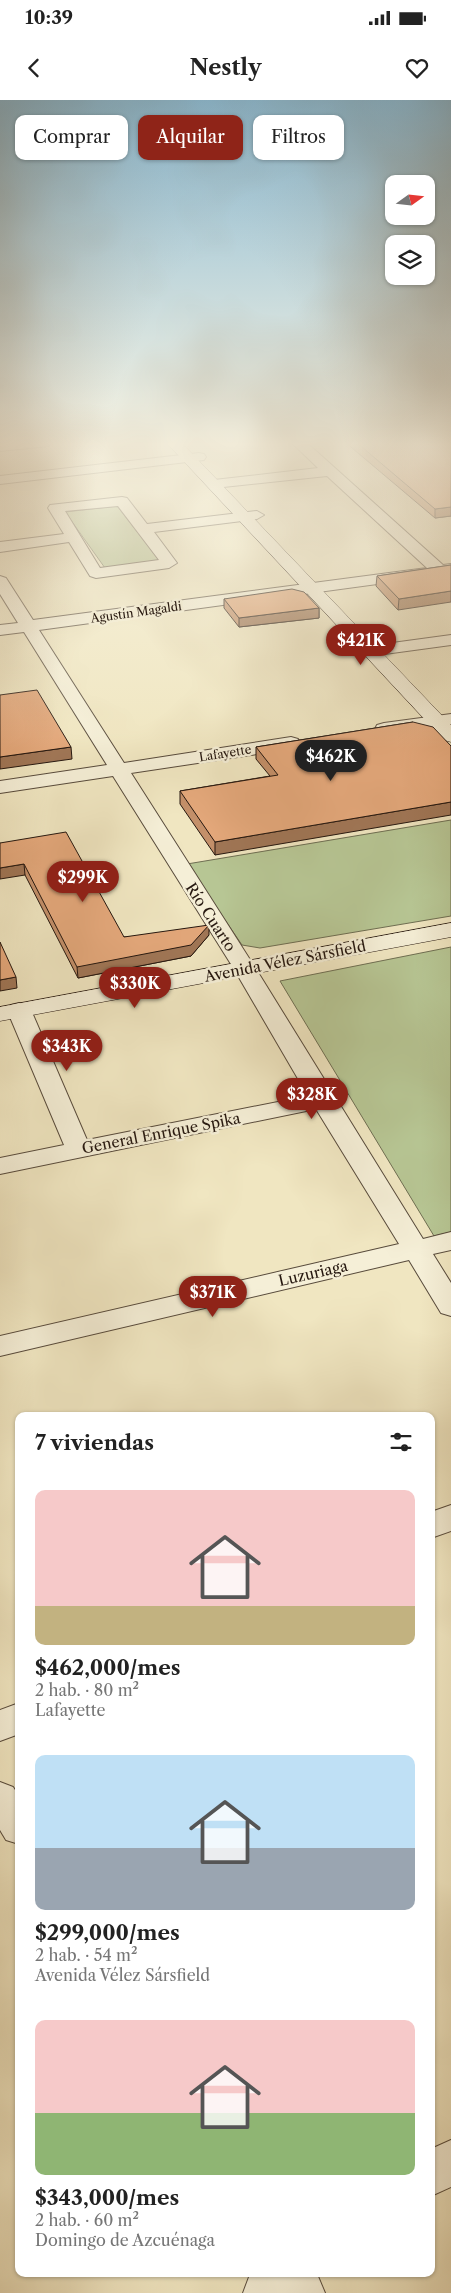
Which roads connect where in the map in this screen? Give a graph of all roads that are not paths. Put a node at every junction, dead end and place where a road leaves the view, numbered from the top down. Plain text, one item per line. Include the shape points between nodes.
1 (20, 544) edge
2 (78, 544) edge
3 (154, 544) edge
4 (277, 544) edge
5 (415, 544) edge
6 (0, 547) edge
7 (445, 570) edge
8 (0, 582) edge
9 (318, 587) junction
10 (29, 626) junction
11 (0, 630) edge
12 (451, 640) edge
13 (378, 650) junction
14 (446, 719) edge
15 (368, 731) edge
16 (451, 736) edge
17 (310, 740) edge
18 (116, 769) junction
19 (0, 787) edge
20 (451, 930) edge
21 (245, 969) junction
22 (10, 1012) edge
23 (323, 1100) junction
24 (79, 1150) junction
25 (0, 1166) edge
26 (451, 1241) edge
27 (417, 1249) junction
28 (451, 1306) edge
29 (0, 1346) edge
30 (451, 1517) edge
31 (435, 1524) edge
32 (15, 1720) edge
33 (0, 1726) edge
34 (0, 1798) edge
35 (15, 1822) edge
36 (451, 2162) edge
37 (435, 2173) edge
38 (288, 2277) edge
39 (294, 2277) edge
40 (265, 2293) edge
41 (303, 2293) edge

1 - 6 street
2 - 3 street via 96,573 169,564
4 - 9 main road
5 - 7 street
7 - 9 street, Agustín Magaldi
8 - 10 street, Río Cuarto
9 - 10 street, Agustín Magaldi
9 - 13 main road
10 - 11 street, Agustín Magaldi
10 - 18 street, Río Cuarto
12 - 13 street
13 - 14 main road
14 - 15 street
14 - 16 main road
17 - 18 street, Lafayette
18 - 19 street, Lafayette
18 - 21 street, Río Cuarto
20 - 21 main road, Avenida Vélez Sársfield
21 - 22 main road, Avenida Vélez Sársfield
21 - 23 street, Río Cuarto
22 - 24 street
23 - 24 street, General Enrique Spika
23 - 27 street, Río Cuarto
24 - 25 street, General Enrique Spika
26 - 27 street, Luzuriaga
27 - 28 street, Río Cuarto
27 - 29 street, Luzuriaga
30 - 31 street
32 - 33 street
34 - 35 street
36 - 37 street
38 - 40 street
39 - 41 street

